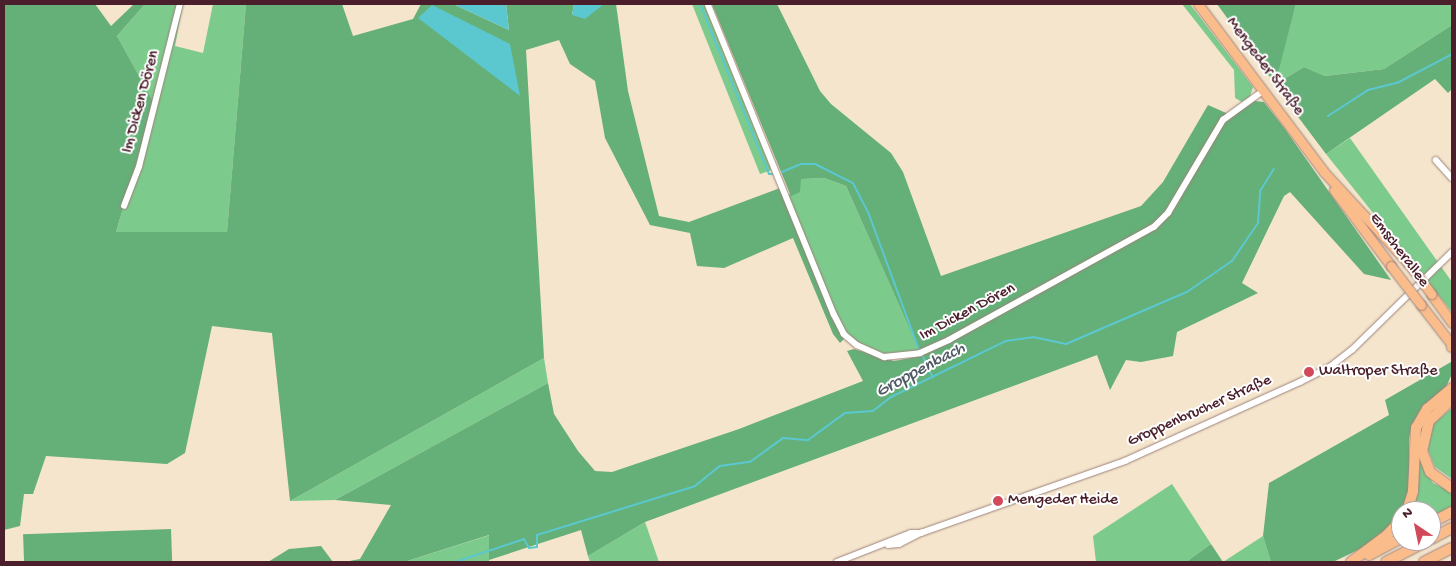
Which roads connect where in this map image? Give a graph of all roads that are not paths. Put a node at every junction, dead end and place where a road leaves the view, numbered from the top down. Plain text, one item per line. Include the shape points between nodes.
1 (180, 4) edge
2 (708, 4) edge
3 (1198, 4) edge
4 (1263, 91) junction
5 (1306, 149) joint
6 (1436, 160) dead end
7 (1324, 172) junction
8 (1452, 178) edge
9 (124, 206) dead end
10 (1452, 252) edge
11 (1452, 323) edge
12 (1452, 346) edge
13 (1451, 390) edge
14 (1452, 488) edge
15 (1410, 501) edge
16 (1391, 531) edge
17 (1391, 543) edge
18 (1452, 548) edge
19 (1407, 551) edge
20 (837, 562) edge
21 (1353, 562) edge
22 (1386, 562) edge
23 (1424, 562) edge

1 - 9 street, Im Dicken Dören via 139,167
2 - 4 street, Im Dicken Dören via 841,327 857,345 884,357 914,355 949,340 1154,227 1168,213 1223,120
3 - 4 main road, Mengeder Straße
4 - 5 main road, Mengeder Straße
5 - 7 main road, Emscherallee
6 - 8 street
7 - 11 main road, Emscherallee, bridge via 1408,263
7 - 12 main road, Emscherallee, bridge
10 - 20 street, Groppenbrucher Straße via 1358,344 1326,369 1125,461 921,533 900,544 887,545
13 - 14 highway via 1429,421 1422,451 1430,472
13 - 15 highway via 1427,408 1416,428
16 - 21 highway
17 - 21 highway
18 - 23 highway
19 - 22 highway

